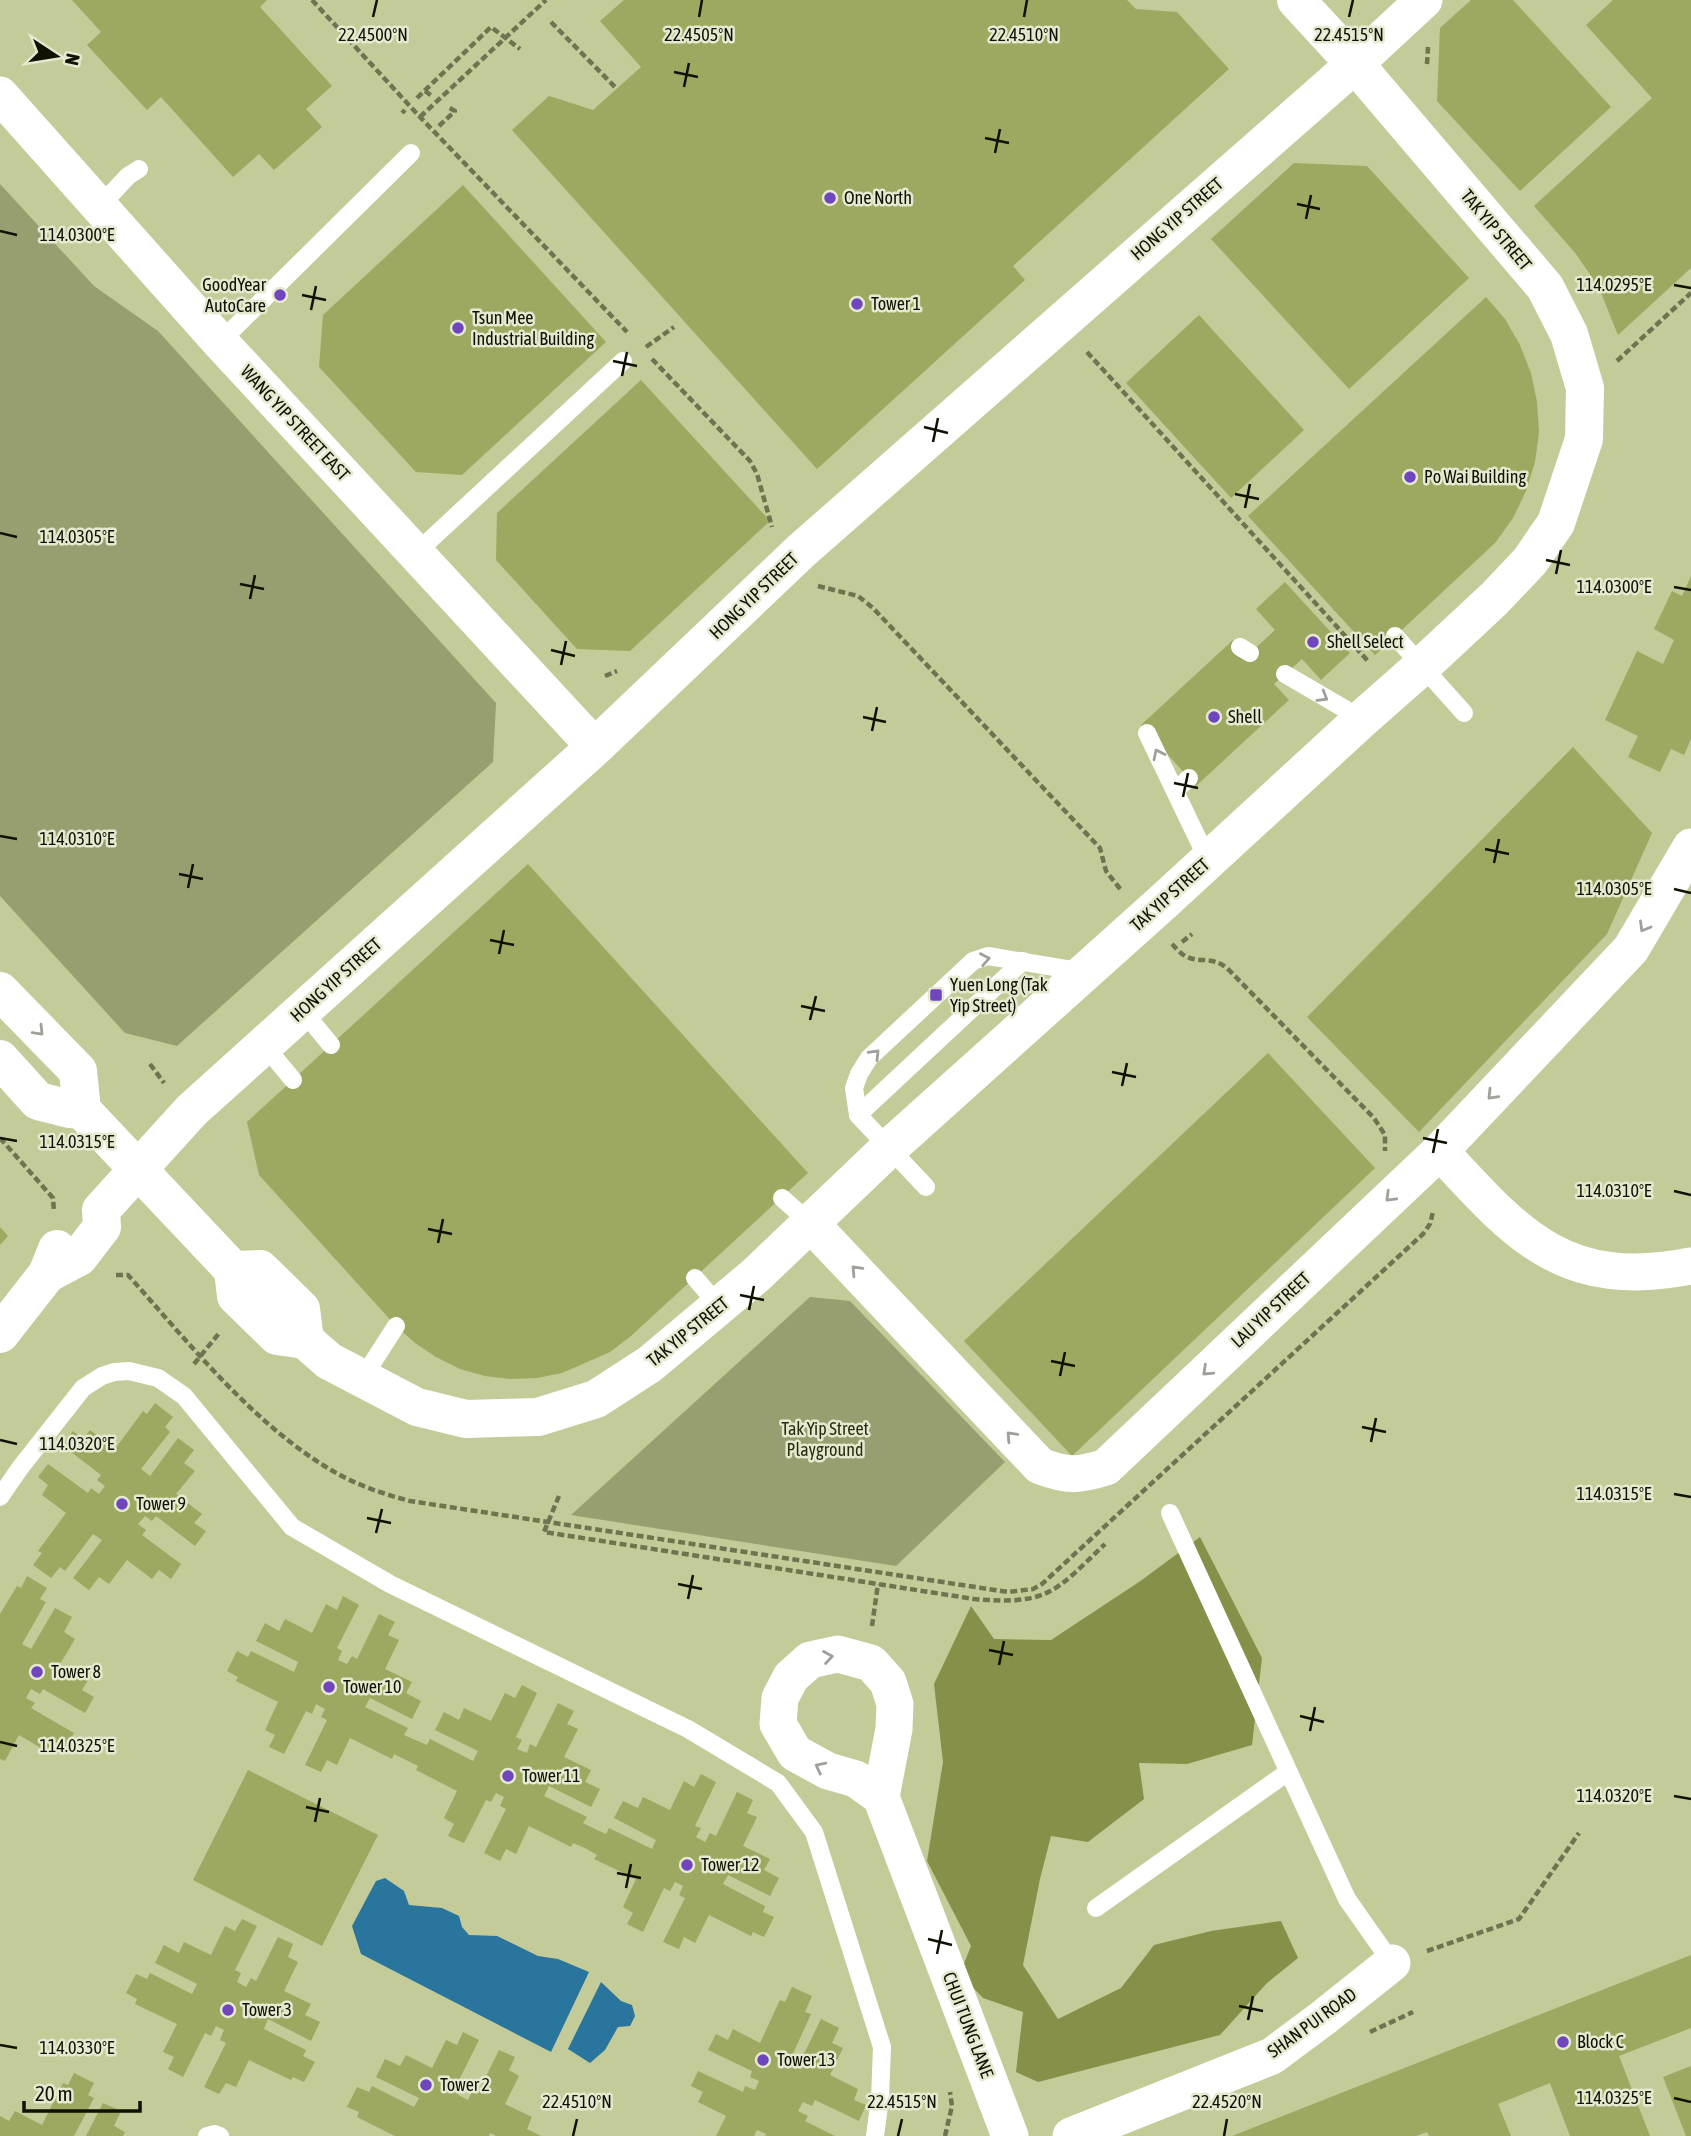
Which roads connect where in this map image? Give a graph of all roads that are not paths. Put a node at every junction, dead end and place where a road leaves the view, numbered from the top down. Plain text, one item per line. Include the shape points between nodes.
1 (1296, 0) edge
2 (1424, 0) edge
3 (1354, 64) junction
4 (0, 95) edge
5 (411, 153) dead end
6 (139, 169) dead end
7 (100, 206) junction
8 (220, 342) junction
9 (624, 361) dead end
10 (416, 553) junction
11 (1395, 636) dead end
12 (1421, 667) junction
13 (1282, 693) dead end
14 (1464, 713) dead end
15 (1362, 719) junction
16 (1147, 733) dead end
17 (595, 747) junction
18 (1189, 778) dead end
19 (1175, 791) junction
20 (1691, 847) edge
21 (1208, 860) junction
22 (1023, 961) junction
23 (1084, 972) junction
24 (0, 991) edge
25 (302, 1010) junction
26 (264, 1045) junction
27 (331, 1045) dead end
28 (0, 1059) edge
29 (293, 1080) dead end
30 (82, 1110) junction
31 (858, 1115) junction
32 (889, 1148) junction
33 (1440, 1151) junction
34 (139, 1168) junction
35 (926, 1186) dead end
36 (782, 1198) dead end
37 (811, 1224) junction
38 (1691, 1266) edge
39 (695, 1278) dead end
40 (719, 1306) junction
41 (396, 1326) dead end
42 (0, 1334) edge
43 (362, 1379) junction
44 (0, 1497) edge
45 (1170, 1513) dead end
46 (1288, 1772) junction
47 (881, 1797) dead end
48 (1097, 1908) dead end
49 (1392, 1963) joint
50 (1079, 2134) edge
51 (207, 2136) edge
52 (219, 2136) edge
53 (875, 2136) edge
54 (1010, 2136) edge

1 - 3 street, TAK YIP STREET
2 - 3 street, HONG YIP STREET
3 - 12 street, TAK YIP STREET via 1545,287 1569,334 1585,388 1584,439 1556,523 1530,561
3 - 17 street, HONG YIP STREET via 801,551
4 - 7 street, WANG YIP STREET EAST
5 - 8 lane
6 - 7 lane
7 - 8 street, WANG YIP STREET EAST
8 - 10 street, WANG YIP STREET EAST
9 - 10 lane
10 - 17 street, WANG YIP STREET EAST
11 - 12 lane
12 - 14 lane
12 - 15 street, TAK YIP STREET
13 -> 15 lane via 1290,677
15 - 21 street, TAK YIP STREET
19 -> 16 lane
17 - 25 street, HONG YIP STREET
18 - 19 lane
19 - 21 lane
20 -> 33 street, LAU YIP STREET via 1631,949
21 - 23 street, TAK YIP STREET
22 - 23 lane
22 - 31 lane
31 -> 22 lane via 854,1088 869,1058 953,979 973,961 988,956
23 - 32 street, TAK YIP STREET
24 -> 30 street via 78,1072
25 - 26 street, HONG YIP STREET
25 - 27 lane
26 - 29 lane
26 - 34 street, HONG YIP STREET via 192,1110
28 - 30 street via 38,1101
30 - 34 street, TAK YIP STREET
31 - 32 lane
32 - 35 lane
32 - 37 street, TAK YIP STREET
33 -> 37 street, LAU YIP STREET via 1106,1466 1085,1474 1065,1475 1040,1466
33 - 38 street via 1514,1229 1553,1254 1602,1270
34 - 42 street, HONG YIP STREET via 101,1210 84,1211 61,1237 47,1274
34 - 43 street, TAK YIP STREET via 233,1270 260,1269 301,1309 305,1340 329,1361
36 - 37 lane
37 - 40 street, TAK YIP STREET
39 - 40 lane
40 - 43 street, TAK YIP STREET via 650,1364 596,1399 538,1417 466,1419 417,1406
41 - 43 lane
44 - 53 lane via 83,1388 114,1372 158,1378 184,1396 292,1527 390,1584 688,1730 778,1783 814,1832 882,2047
45 - 46 lane
46 - 48 lane
46 - 49 lane via 1347,1899
47 - 54 street, CHUI TUNG LANE
49 - 50 street, SHAN PUI ROAD via 1272,2056
51 - 52 lane

